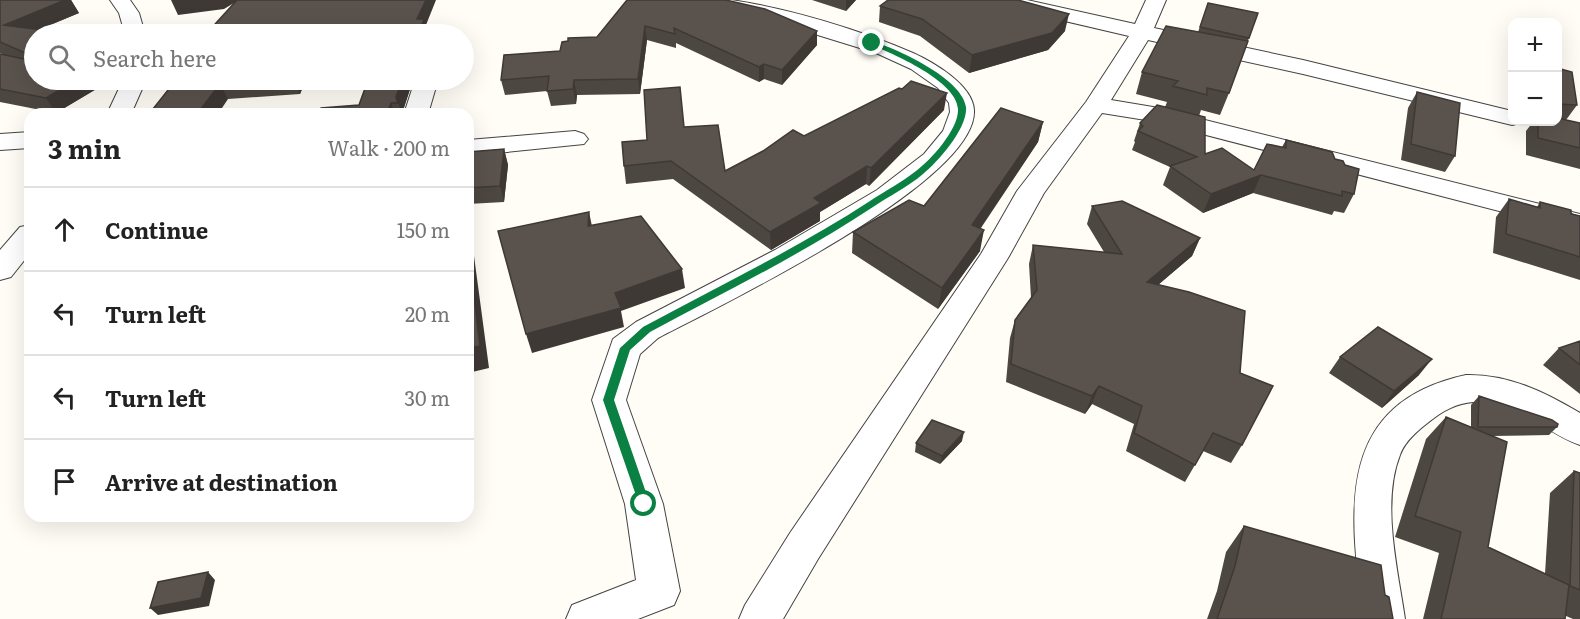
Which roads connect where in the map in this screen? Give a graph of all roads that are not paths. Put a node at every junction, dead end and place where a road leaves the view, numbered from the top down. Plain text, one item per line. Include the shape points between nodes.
1 (120, 0) edge
2 (700, 0) edge
3 (999, 0) edge
4 (1156, 0) edge
5 (132, 24) edge
6 (1142, 32) junction
7 (130, 90) edge
8 (423, 90) edge
9 (1096, 105) junction
10 (122, 108) edge
11 (418, 108) edge
12 (1508, 117) edge
13 (575, 139) dead end
14 (24, 140) edge
15 (0, 142) edge
16 (474, 147) edge
17 (1580, 224) edge
18 (24, 241) edge
19 (0, 270) edge
20 (24, 274) edge
21 (0, 281) edge
22 (1580, 431) edge
23 (587, 619) edge
24 (760, 619) edge
25 (1384, 619) edge

1 - 5 street
2 - 23 street via 892,50 950,87 960,100 960,123 950,141 921,172 834,229 647,330 625,348 609,400 644,504 659,591
3 - 6 street
4 - 6 street
6 - 9 street
6 - 12 street
7 - 10 street
8 - 11 street
9 - 17 street via 1175,119
9 - 24 street via 1031,191 993,258
13 - 16 street
14 - 15 street
18 - 19 street
20 - 21 street
22 - 25 street via 1546,409 1481,388 1455,389 1416,411 1383,449 1373,500

